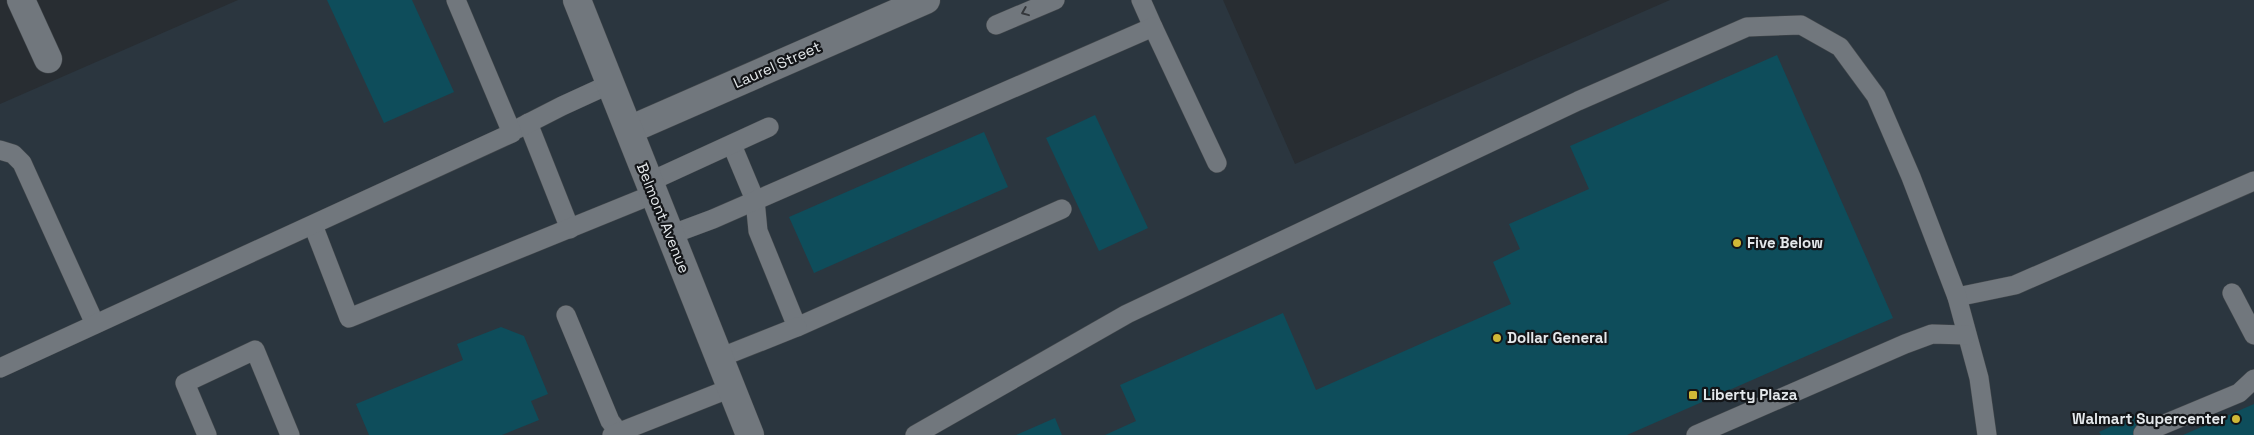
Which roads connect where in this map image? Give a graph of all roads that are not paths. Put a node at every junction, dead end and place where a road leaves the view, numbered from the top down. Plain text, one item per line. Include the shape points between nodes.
1 (21, 0) edge
2 (456, 0) edge
3 (577, 0) edge
4 (926, 0) edge
5 (1055, 0) edge
6 (1141, 0) edge
7 (996, 25) dead end
8 (1153, 27) junction
9 (48, 59) dead end
10 (610, 84) junction
11 (528, 123) junction
12 (769, 128) dead end
13 (629, 130) junction
14 (512, 132) junction
15 (732, 145) junction
16 (0, 150) edge
17 (1216, 164) dead end
18 (2254, 181) edge
19 (652, 188) junction
20 (756, 200) junction
21 (1062, 209) dead end
22 (313, 224) junction
23 (570, 229) junction
24 (670, 235) junction
25 (2232, 293) dead end
26 (1958, 297) junction
27 (566, 315) dead end
28 (95, 324) junction
29 (797, 327) junction
30 (1966, 335) junction
31 (2254, 335) edge
32 (719, 358) junction
33 (0, 368) edge
34 (2254, 379) edge
35 (731, 388) junction
36 (2144, 433) dead end
37 (617, 434) edge
38 (918, 434) edge
39 (207, 435) edge
40 (290, 435) edge
41 (750, 435) edge
42 (1696, 435) edge
43 (1987, 435) edge

1 - 9 main road
2 - 14 lane
3 - 10 main road, Belmont Avenue
4 - 13 main road, Laurel Street
5 -> 7 lane
6 - 8 lane
8 - 17 lane
8 - 20 lane
10 - 11 lane
10 - 13 main road, Belmont Avenue
11 - 14 lane
11 - 23 lane
12 - 15 lane
13 - 19 main road, Belmont Avenue
14 - 22 lane
15 - 19 lane
15 - 20 lane
16 - 28 lane via 13,154 22,163
18 - 26 lane via 2015,284
19 - 23 lane
19 - 24 main road, Belmont Avenue
20 - 24 lane
20 - 29 lane via 758,231
21 - 29 lane
22 - 23 lane via 349,318
22 - 28 lane
24 - 32 main road, Belmont Avenue
25 - 31 lane
26 - 30 lane
26 - 38 lane via 1876,96 1840,47 1801,25 1747,27 1578,101 1127,314
27 - 37 lane
28 - 33 lane
29 - 32 lane
30 - 42 lane via 1932,334
30 - 43 lane via 1979,378
32 - 35 main road, Belmont Avenue
34 - 36 lane via 2239,393
35 - 37 lane
35 - 41 main road, Belmont Avenue
39 - 40 lane via 185,383 255,350

